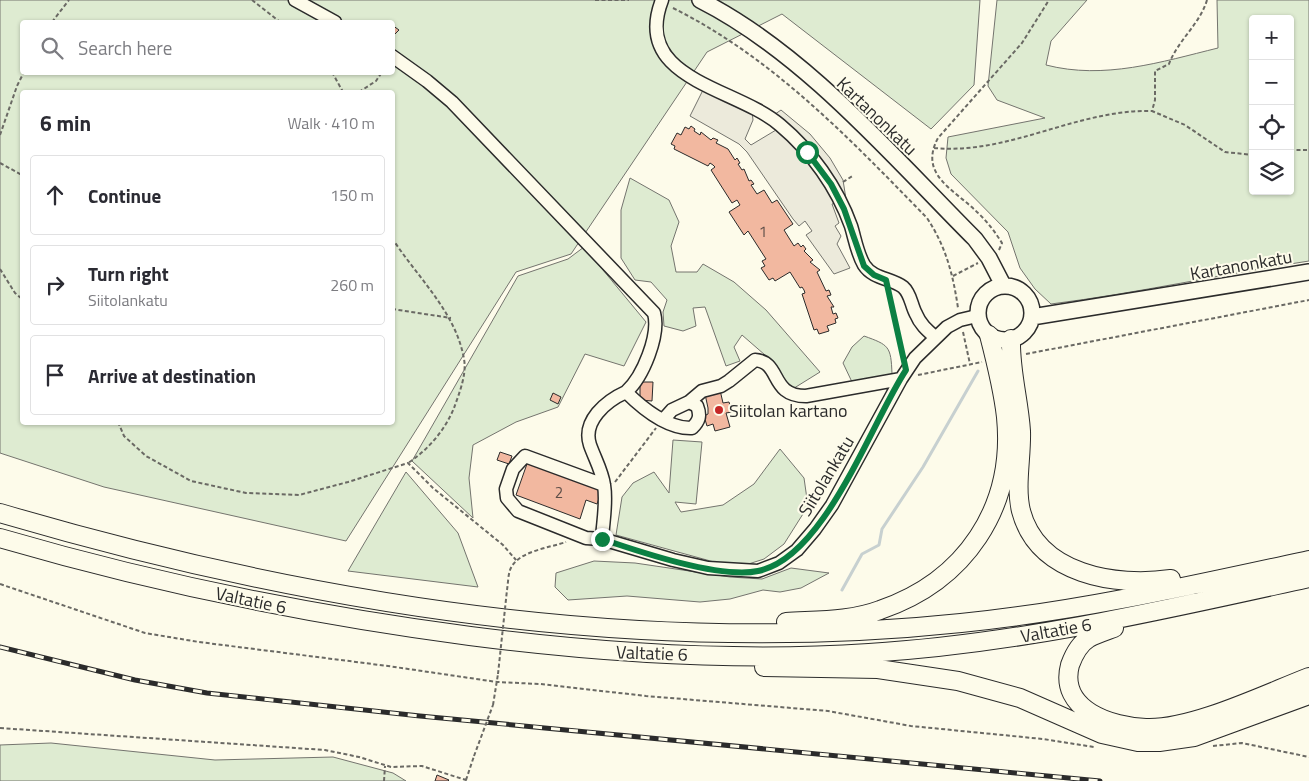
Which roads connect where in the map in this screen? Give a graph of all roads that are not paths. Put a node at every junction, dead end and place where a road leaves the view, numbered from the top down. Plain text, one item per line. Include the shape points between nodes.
1 (296, 0) edge
2 (700, 0) edge
3 (662, 1) edge
4 (331, 20) edge
5 (395, 58) edge
6 (1309, 272) edge
7 (1003, 285) junction
8 (977, 316) junction
9 (1032, 317) junction
10 (989, 335) joint
11 (935, 337) junction
12 (1006, 352) junction
13 (904, 374) junction
14 (626, 392) junction
15 (689, 402) junction
16 (664, 419) junction
17 (605, 491) junction
18 (0, 513) edge
19 (0, 538) edge
20 (602, 539) junction
21 (1309, 560) edge
22 (1309, 578) edge
23 (1260, 588) junction
24 (573, 625) junction
25 (716, 655) junction
26 (1309, 677) edge
27 (1309, 695) edge

1 - 4 street
2 - 7 main road, Kartanonkatu via 748,28 825,91 975,239
3 - 11 street via 656,31 659,47 671,63 778,123 807,152 831,184 844,209 864,266 874,275 902,286 923,327
5 - 14 street via 452,102 654,313 657,323 643,367 636,383
6 - 9 main road, Kartanonkatu
7 - 8 main road via 984,295 978,304
7 - 9 main road via 1013,286 1028,298
8 - 10 main road
8 - 11 street, Siitolankatu via 947,326
9 - 12 main road via 1025,331
10 - 12 highway
11 - 13 street, Siitolankatu
12 - 21 highway via 1020,430 1021,510 1029,530 1054,556 1075,570 1120,582 1149,582
12 - 24 highway via 1006,458 998,497 976,542 933,584 878,611 837,619 760,624
13 - 15 street via 794,396 784,391 770,366 756,360 729,381 702,391
13 - 20 street, Siitolankatu via 832,505 798,550 779,563 758,571 708,568
14 - 16 street
14 - 17 street via 607,403 589,428 589,443
15 - 16 street via 672,410
15 - 16 street via 698,406 700,414 692,428 674,426
17 - 20 street
17 - 20 street, Siitolankatu via 525,456 513,469 506,489 507,498 518,511 586,538
18 - 24 highway, Valtatie 6 via 77,536 300,588
19 - 25 highway, Valtatie 6 via 92,564 295,610 542,645 625,653
21 - 24 highway, Valtatie 6 via 1055,612 913,627 796,634 684,632
22 - 23 highway, Valtatie 6
23 - 25 highway, Valtatie 6 via 1054,632 998,640 869,653
23 - 26 highway via 1089,638 1074,655 1070,668 1072,695 1086,710 1110,722 1164,728
25 - 27 highway via 769,668 878,669 979,685 1020,698 1102,734 1138,742 1194,737

